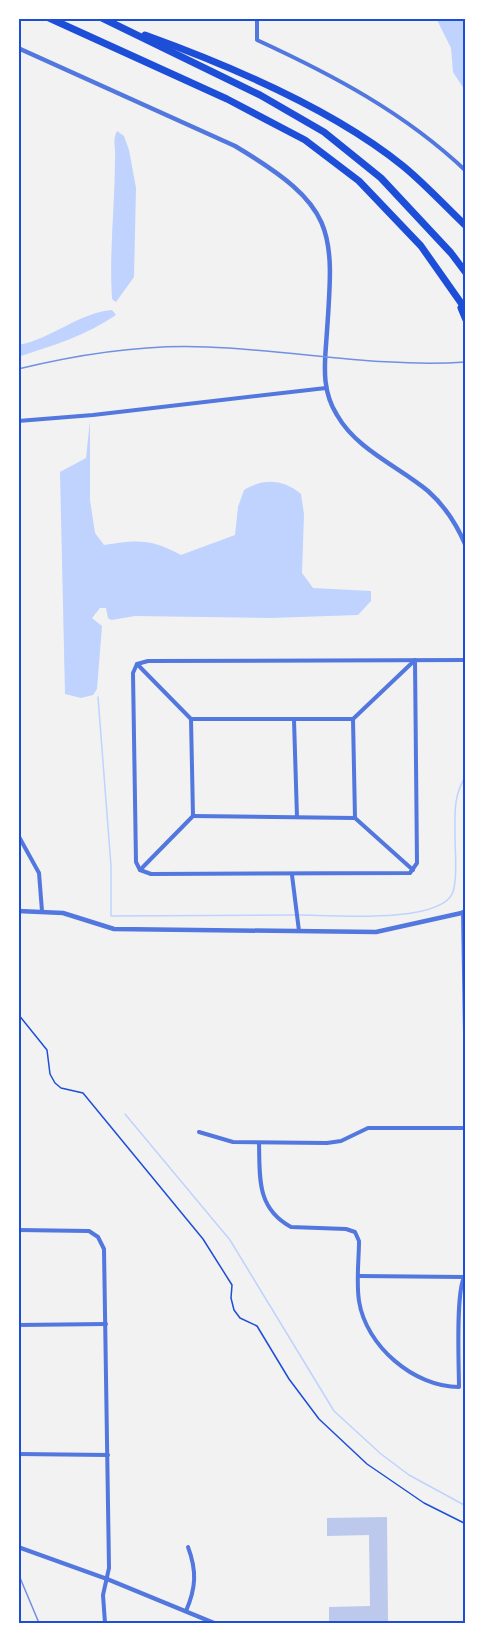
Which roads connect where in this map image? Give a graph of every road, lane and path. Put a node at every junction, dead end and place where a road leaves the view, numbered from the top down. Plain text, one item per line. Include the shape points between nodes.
1 (49, 18) edge
2 (102, 18) edge
3 (257, 18) edge
4 (120, 26) junction
5 (18, 48) edge
6 (466, 171) edge
7 (466, 226) edge
8 (466, 273) edge
9 (453, 289) junction
10 (466, 310) edge
11 (466, 320) edge
12 (326, 388) junction
13 (18, 421) edge
14 (466, 546) edge
15 (415, 660) junction
16 (466, 660) edge
17 (137, 664) junction
18 (191, 719) junction
19 (353, 719) junction
20 (294, 720) junction
21 (193, 816) junction
22 (297, 817) junction
23 (355, 818) junction
24 (18, 835) edge
25 (140, 870) junction
26 (413, 870) junction
27 (292, 875) junction
28 (18, 911) edge
29 (42, 911) junction
30 (465, 912) edge
31 (299, 931) junction
32 (18, 1014) edge
33 (466, 1094) edge
34 (466, 1128) edge
35 (200, 1132) dead end
36 (259, 1143) junction
37 (18, 1230) edge
38 (464, 1275) edge
39 (358, 1276) junction
40 (106, 1324) junction
41 (18, 1325) edge
42 (18, 1454) edge
43 (108, 1455) junction
44 (466, 1524) edge
45 (18, 1547) edge
46 (188, 1547) dead end
47 (107, 1579) junction
48 (186, 1611) junction
49 (105, 1623) edge
50 (214, 1623) edge

1 - 9 highway via 227,99 305,140 359,181 421,246
2 - 4 highway
3 - 6 street via 257,40 364,94 413,127
4 - 7 highway via 270,87 341,124 402,165
4 - 8 highway via 260,95 324,132 381,178
5 - 12 street via 235,146 269,166 310,201 320,216 331,257
9 - 10 highway
9 - 11 highway
12 - 13 street
12 - 14 street via 338,417 353,436 436,499 455,523
15 - 16 street
15 - 17 street
15 - 19 street
15 - 26 street via 417,863
17 - 18 street
17 - 25 street via 136,862
18 - 20 street
18 - 21 street
19 - 20 street
19 - 23 street
20 - 22 street
21 - 22 street
21 - 25 street
22 - 23 street
23 - 26 street
24 - 29 street via 39,873
25 - 27 street via 151,874
26 - 27 street via 405,874
27 - 31 street
28 - 29 street
29 - 31 street via 63,913 114,929
30 - 31 street via 376,932
30 - 33 street
32 - 44 path via 47,1050 55,1083 83,1093 203,1239 232,1285 234,1310 240,1318 257,1326 319,1419 367,1464 424,1503
34 - 36 street via 368,1128 334,1143
35 - 36 street via 233,1142
36 - 39 street via 263,1199 291,1227 355,1232 359,1241
37 - 40 street via 82,1230 98,1237 104,1249
38 - 39 street
38 - 39 street via 459,1298 459,1387 437,1386 421,1379 384,1349 361,1312
40 - 41 street
40 - 43 street
42 - 43 street
43 - 47 street
45 - 47 street
46 - 48 street via 195,1565 195,1585
47 - 48 street
47 - 49 street
48 - 50 street

